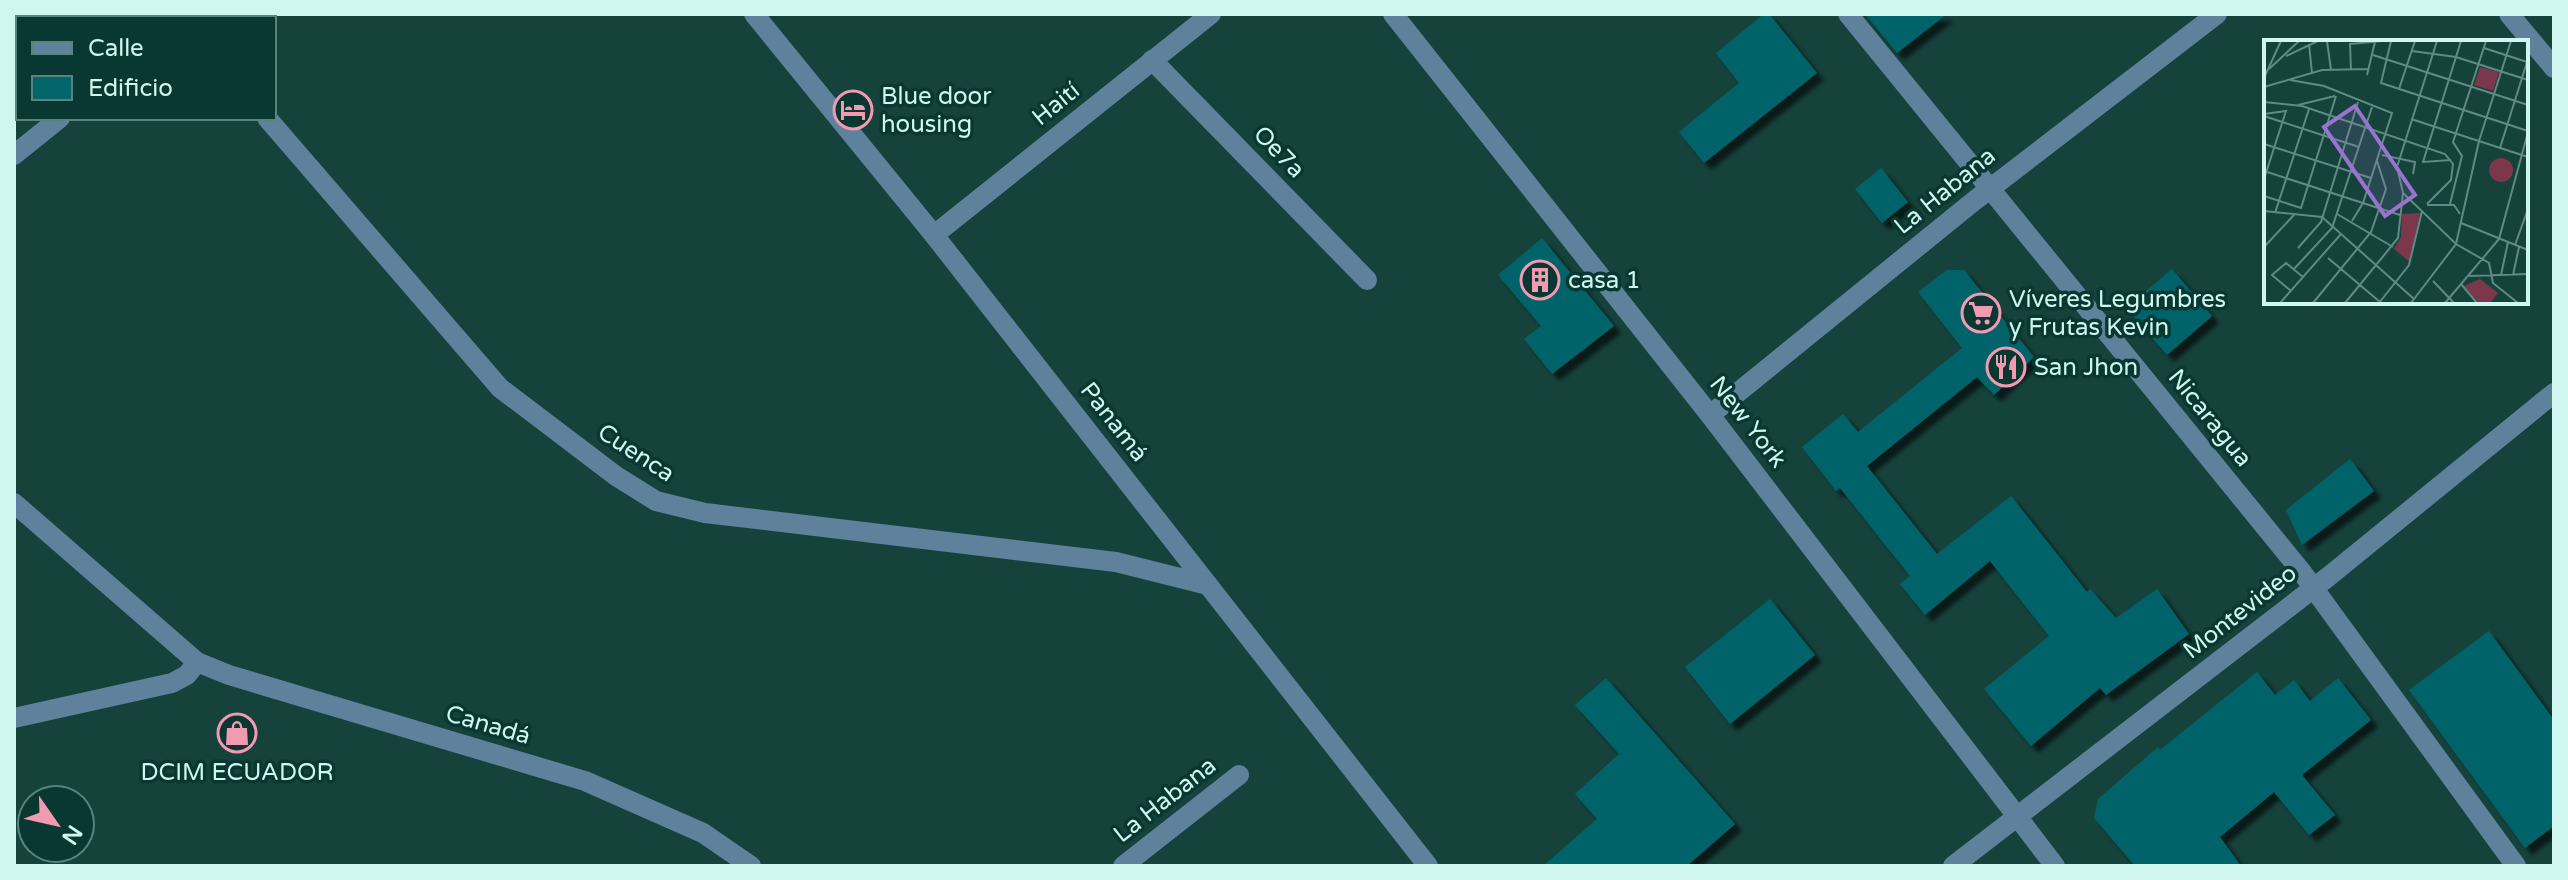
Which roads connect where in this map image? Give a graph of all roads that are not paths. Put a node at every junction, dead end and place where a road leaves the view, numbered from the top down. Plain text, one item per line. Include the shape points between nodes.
1 (754, 14) edge
2 (1211, 14) edge
3 (1393, 14) edge
4 (1848, 14) edge
5 (2217, 14) edge
6 (2509, 14) edge
7 (1152, 60) junction
8 (2554, 68) edge
9 (58, 120) edge
10 (269, 120) edge
11 (14, 155) edge
12 (1990, 188) junction
13 (934, 235) junction
14 (1367, 280) dead end
15 (2554, 393) edge
16 (1710, 415) junction
17 (14, 503) edge
18 (1208, 585) junction
19 (2313, 589) junction
20 (197, 662) junction
21 (14, 718) edge
22 (1239, 775) dead end
23 (2016, 816) junction
24 (751, 866) edge
25 (1123, 866) edge
26 (1428, 866) edge
27 (1953, 866) edge
28 (2055, 866) edge
29 (2516, 866) edge

1 - 13 street, Panamá
2 - 7 street, Haití
3 - 16 street, New York
4 - 12 street, Nicaragua
5 - 12 street, La Habana
6 - 8 street
7 - 13 street, Haití
7 - 14 street, Oe7a
9 - 11 street
10 - 18 street, Cuenca via 500,388 656,501 705,513 1116,562
12 - 16 street, La Habana
12 - 19 street, Nicaragua
13 - 18 street, Panamá
15 - 19 street, Montevideo
16 - 23 street, New York
17 - 20 street, Canadá
18 - 26 street, Panamá
19 - 23 street, Montevideo
19 - 29 street, Nicaragua
20 - 21 street via 172,683
20 - 24 street, Canadá via 585,781 703,833
22 - 25 street, La Habana
23 - 27 street, Montevideo
23 - 28 street, New York

